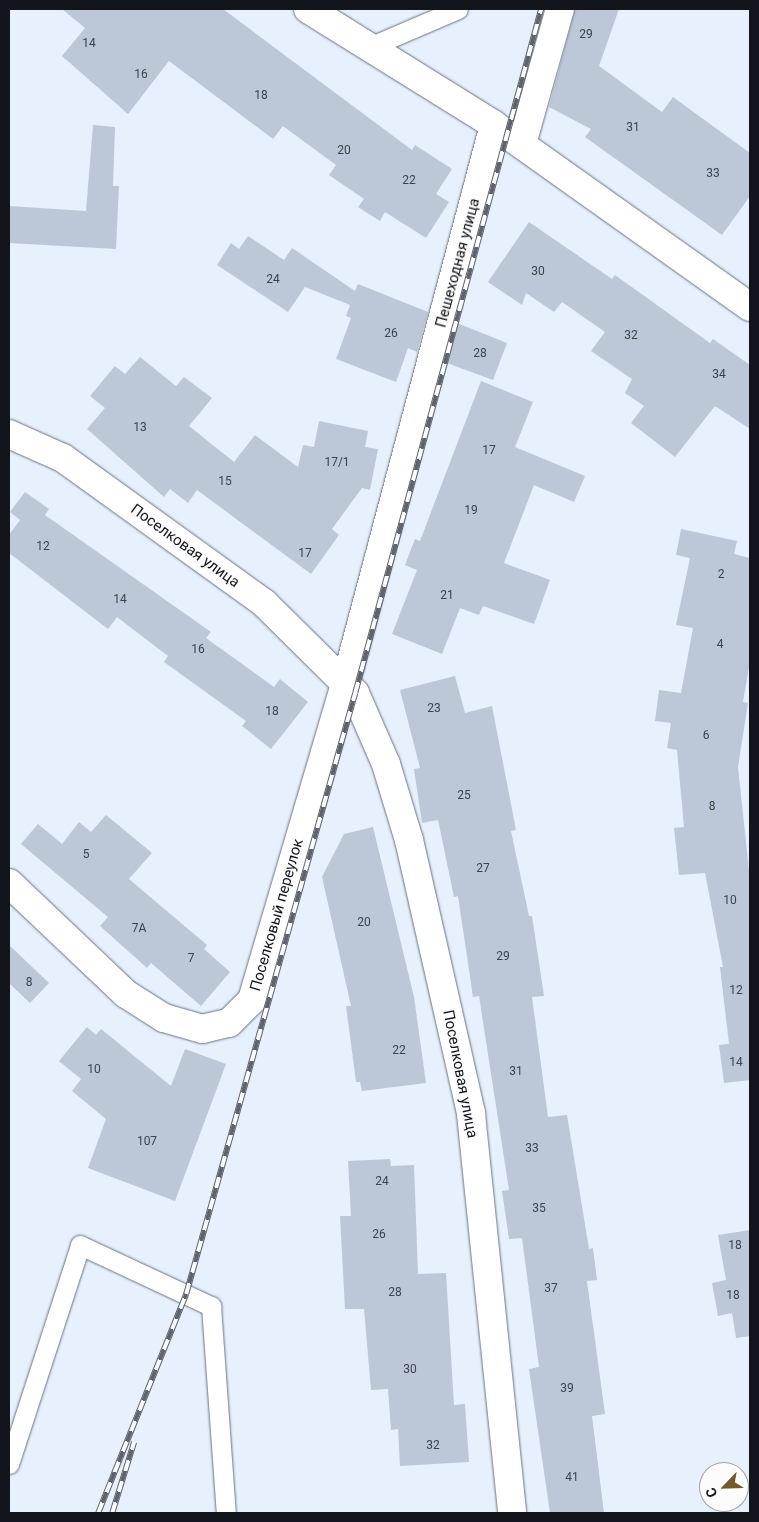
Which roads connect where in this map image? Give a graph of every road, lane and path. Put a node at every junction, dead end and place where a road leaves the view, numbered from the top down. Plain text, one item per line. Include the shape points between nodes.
1 (308, 9) edge
2 (458, 9) edge
3 (560, 9) edge
4 (367, 48) junction
5 (494, 124) junction
6 (522, 144) junction
7 (750, 307) edge
8 (9, 434) edge
9 (346, 681) junction
10 (9, 882) edge
11 (9, 1464) edge
12 (226, 1513) edge
13 (512, 1513) edge

1 - 4 street
2 - 4 lane
3 - 6 street
4 - 5 street
5 - 6 street
5 - 9 street, Пешеходная улица
6 - 7 street
8 - 9 street, Поселковая улица via 63,458 264,603
9 - 10 street, Поселковый переулок via 252,1000 228,1023 202,1029 164,1018 134,999
9 - 13 street, Поселковая улица via 386,764 409,840 471,1114
11 - 12 lane via 80,1245 211,1306

